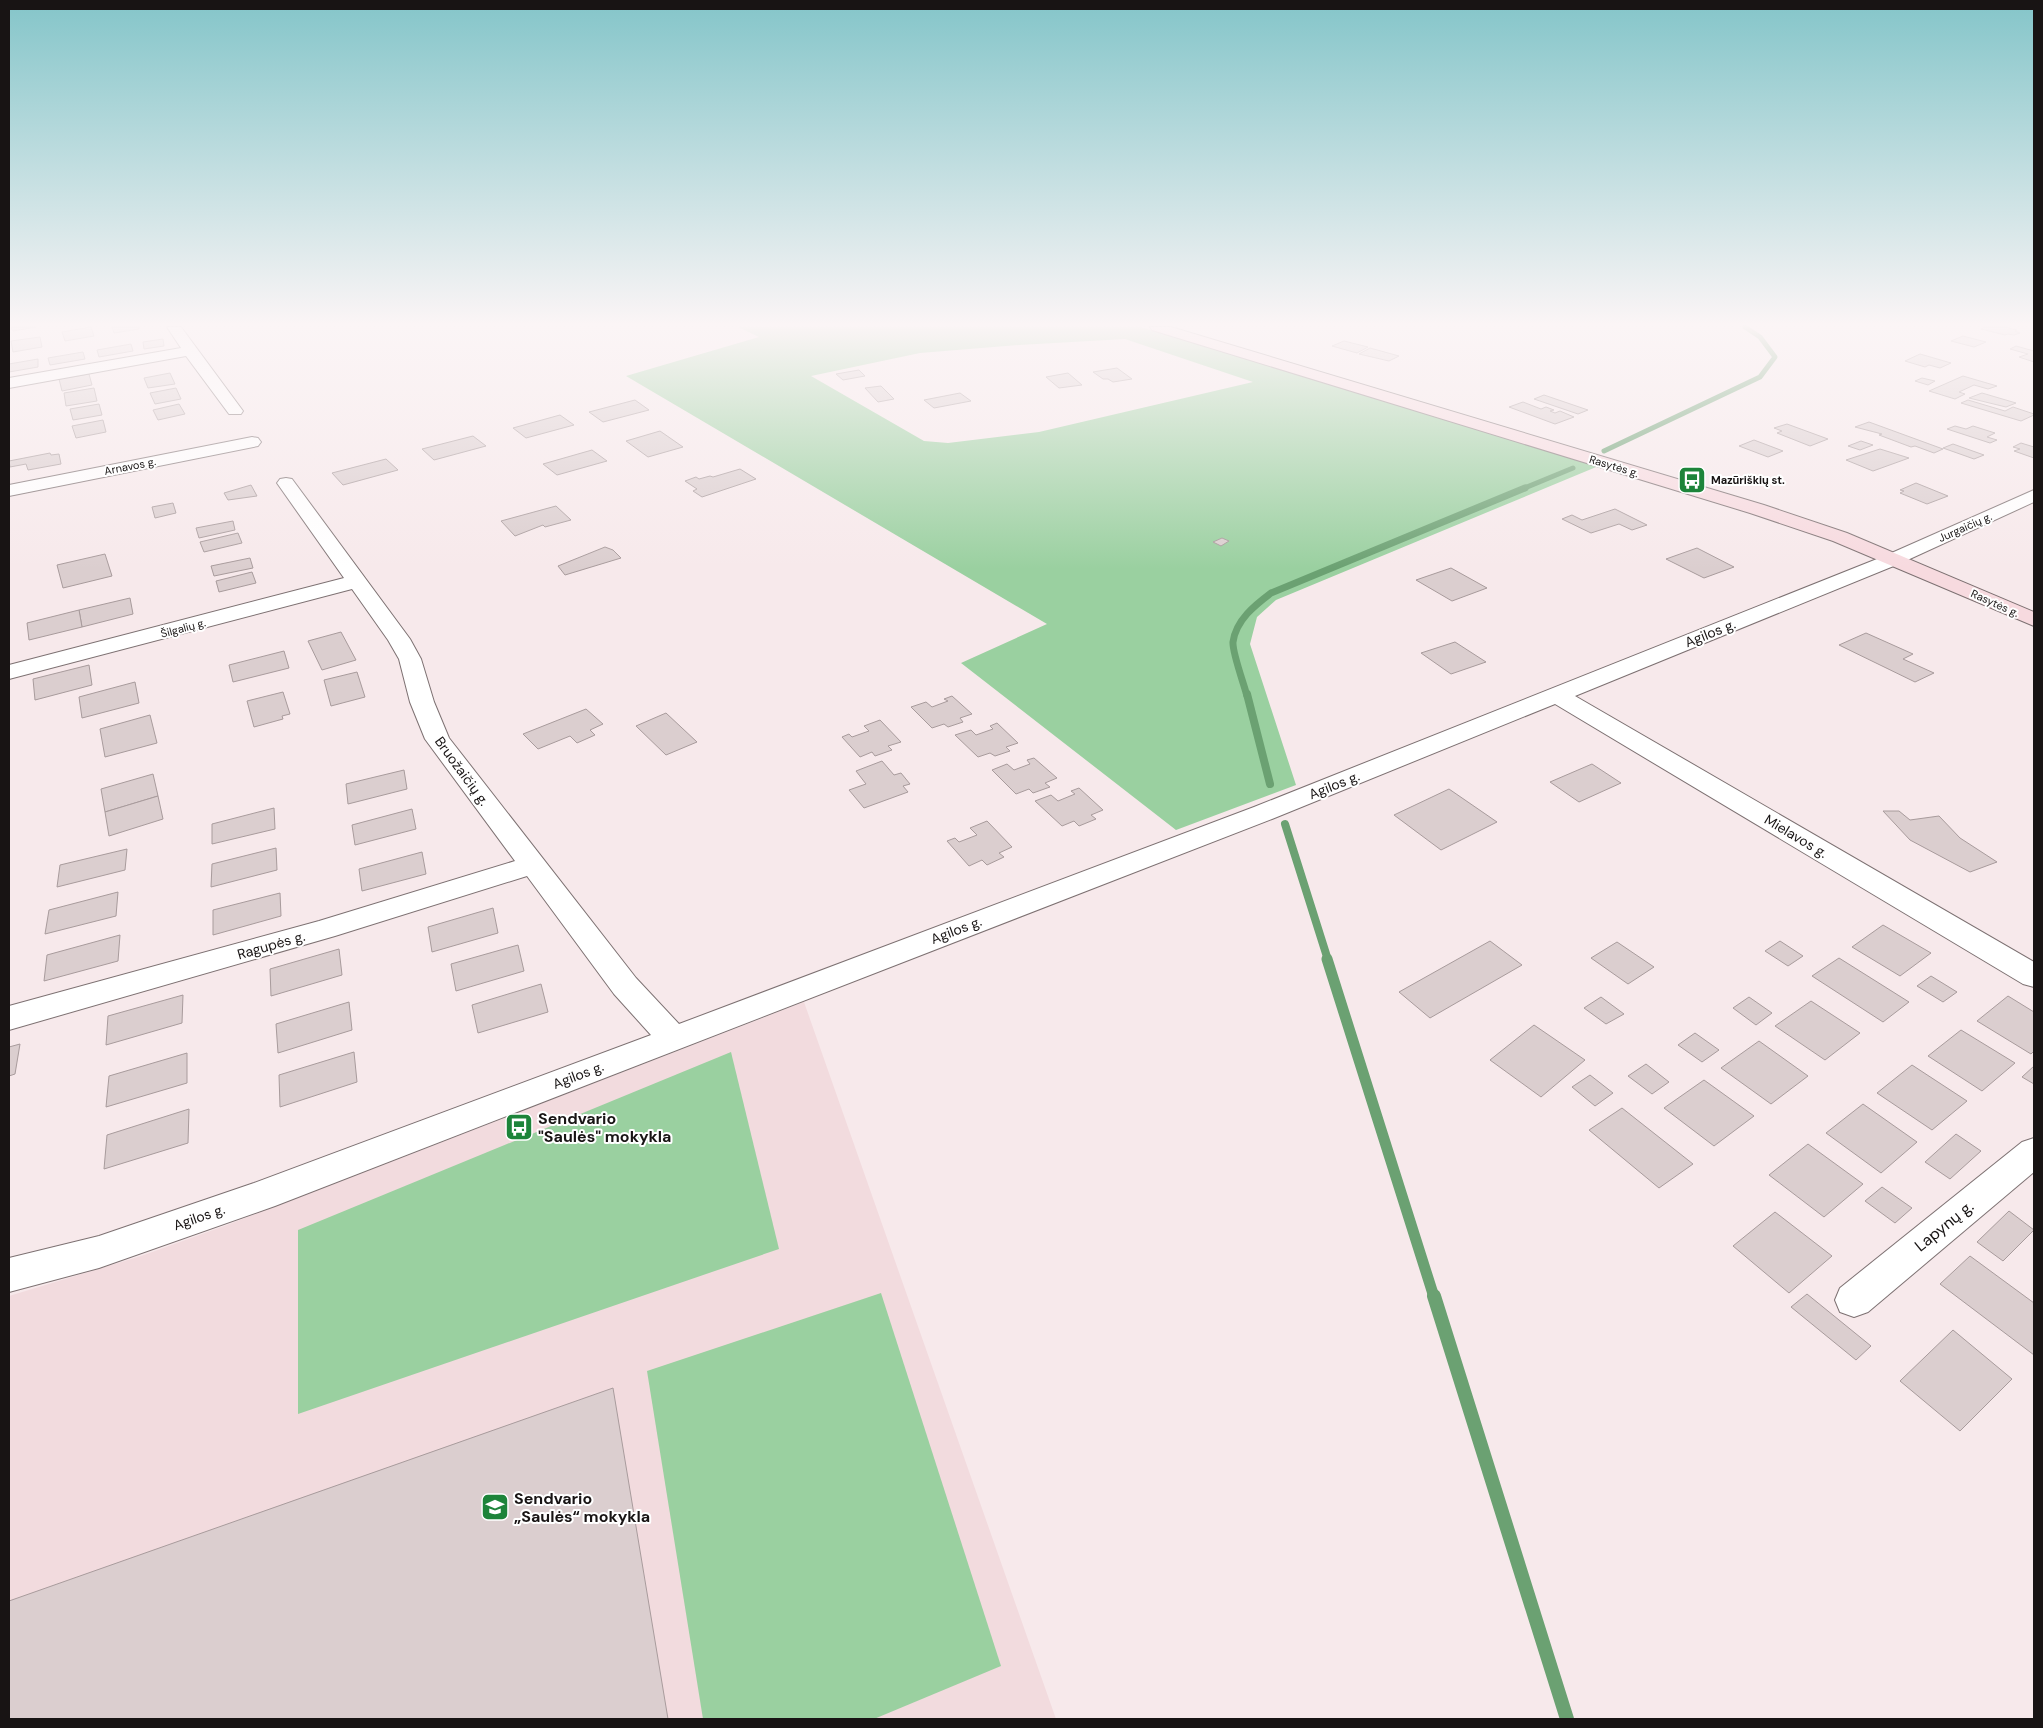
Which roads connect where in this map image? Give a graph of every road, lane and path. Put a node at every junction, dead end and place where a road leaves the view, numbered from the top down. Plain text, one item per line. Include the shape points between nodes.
1 (233, 408) edge
2 (1422, 408) edge
3 (236, 411) dead end
4 (252, 442) dead end
5 (286, 483) dead end
6 (9, 491) edge
7 (2034, 495) edge
8 (1894, 559) junction
9 (357, 581) junction
10 (2034, 620) edge
11 (9, 672) edge
12 (1557, 695) junction
13 (532, 865) junction
14 (2034, 976) edge
15 (9, 1018) edge
16 (674, 1039) junction
17 (2034, 1152) edge
18 (9, 1275) edge
19 (1854, 1300) dead end

1 - 3 street
2 - 8 main road, Rasytės g. via 1756,509
4 - 6 street, Arnavos g.
5 - 9 street, Bruožaičių g.
7 - 8 street, Jurgaičių g.
8 - 10 main road, Rasytės g.
8 - 12 street, Agilos g.
9 - 11 street, Šilgalių g.
9 - 13 street, Bruožaičių g. via 410,659 437,739
12 - 14 street, Mielavos g.
12 - 16 street, Agilos g. via 1286,804
13 - 15 street, Ragupės g. via 325,929
13 - 16 street, Bruožaičių g. via 625,986
16 - 18 street, Agilos g. via 262,1195 99,1252
17 - 19 street, Lapynų g.

